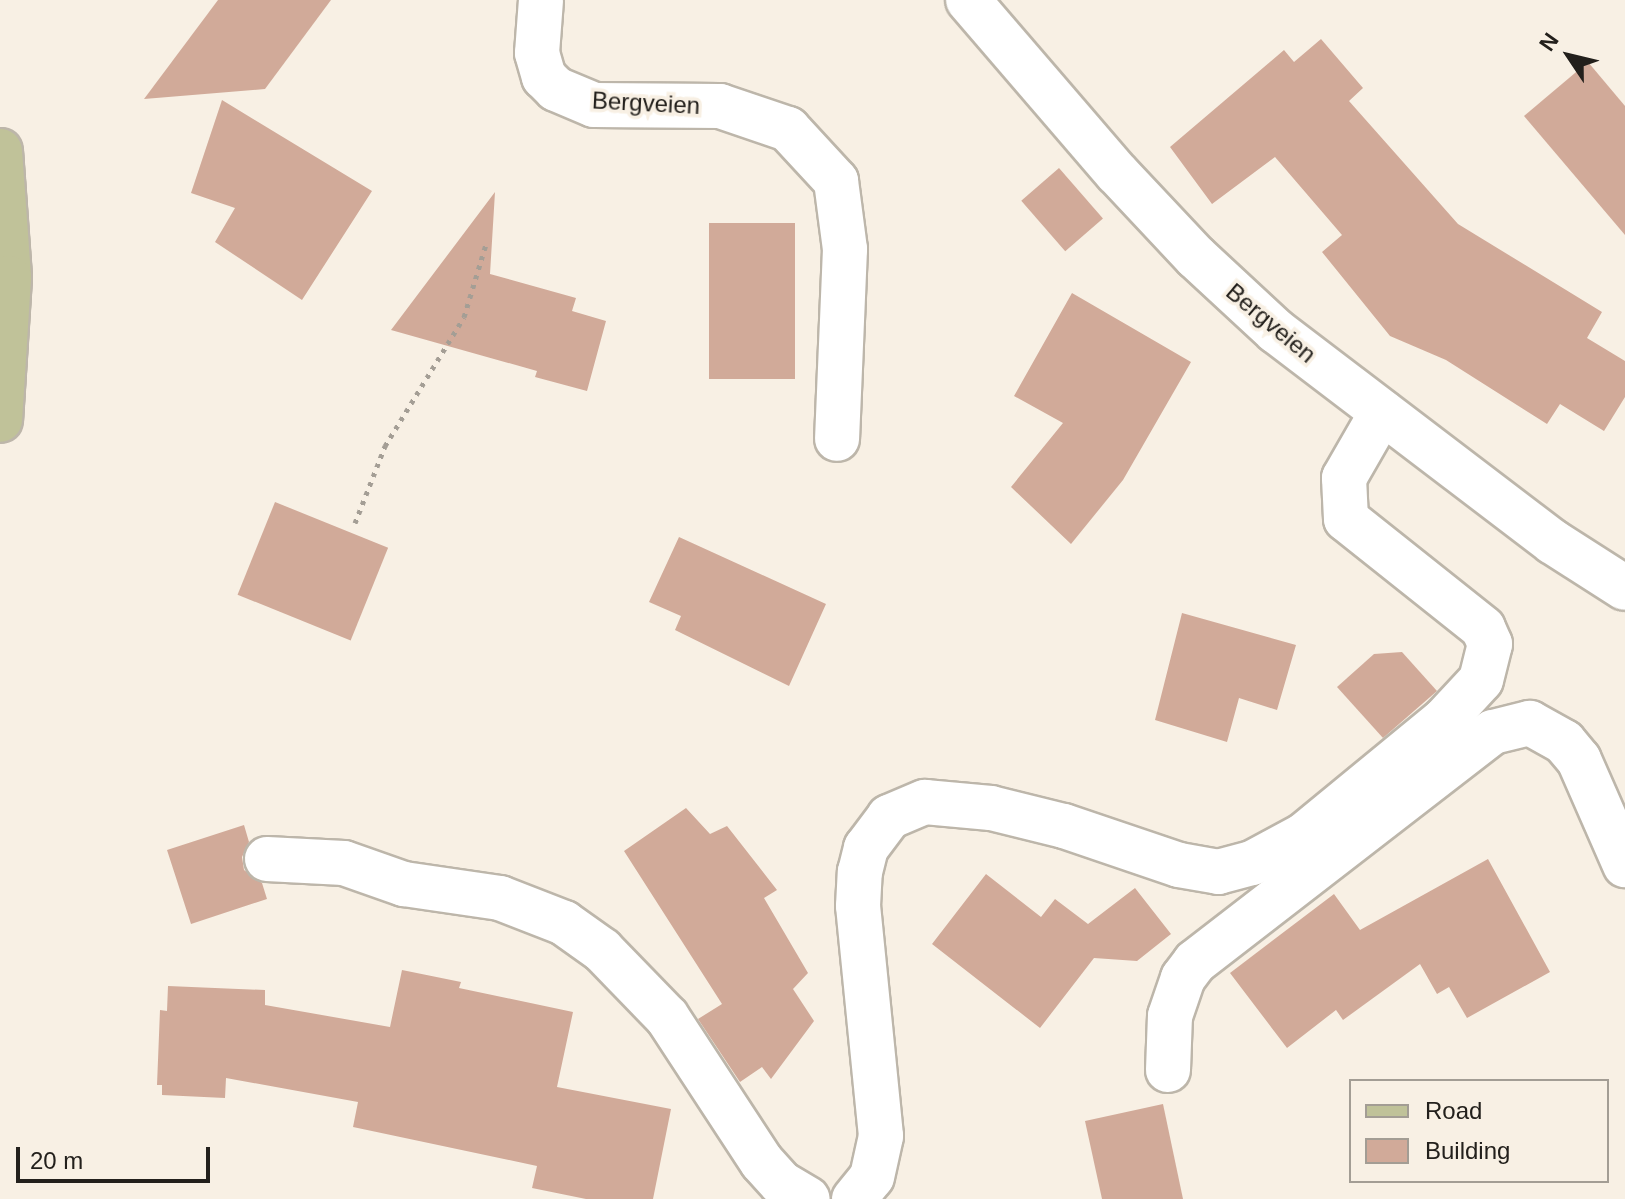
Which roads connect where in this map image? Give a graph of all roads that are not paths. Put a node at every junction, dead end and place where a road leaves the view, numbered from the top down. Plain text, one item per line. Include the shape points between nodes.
1 (541, 0) edge
2 (968, 0) edge
3 (0, 151) edge
4 (1382, 412) junction
5 (0, 420) edge
6 (837, 439) dead end
7 (1625, 588) edge
8 (267, 859) dead end
9 (1625, 865) edge
10 (1168, 1070) dead end
11 (808, 1199) edge
12 (854, 1199) edge

1 - 6 street, Bergveien via 537,53 544,77 556,89 594,105 720,106 788,129 836,181 845,249
2 - 4 street, Bergveien via 1196,257 1276,331
3 - 5 main road via 9,278
4 - 7 street, Bergveien via 1553,542
4 - 12 street via 1344,478 1346,519 1483,628 1490,644 1481,680 1444,720 1304,835 1252,863 1218,872 991,808 925,802 889,817 866,848 860,872 858,906 881,1136 872,1177
8 - 11 street via 344,863 404,884 500,898 564,923 624,970 667,1017 762,1162 781,1183
9 - 10 street via 1579,760 1564,742 1530,723 1493,732 1195,962 1183,978 1170,1016

